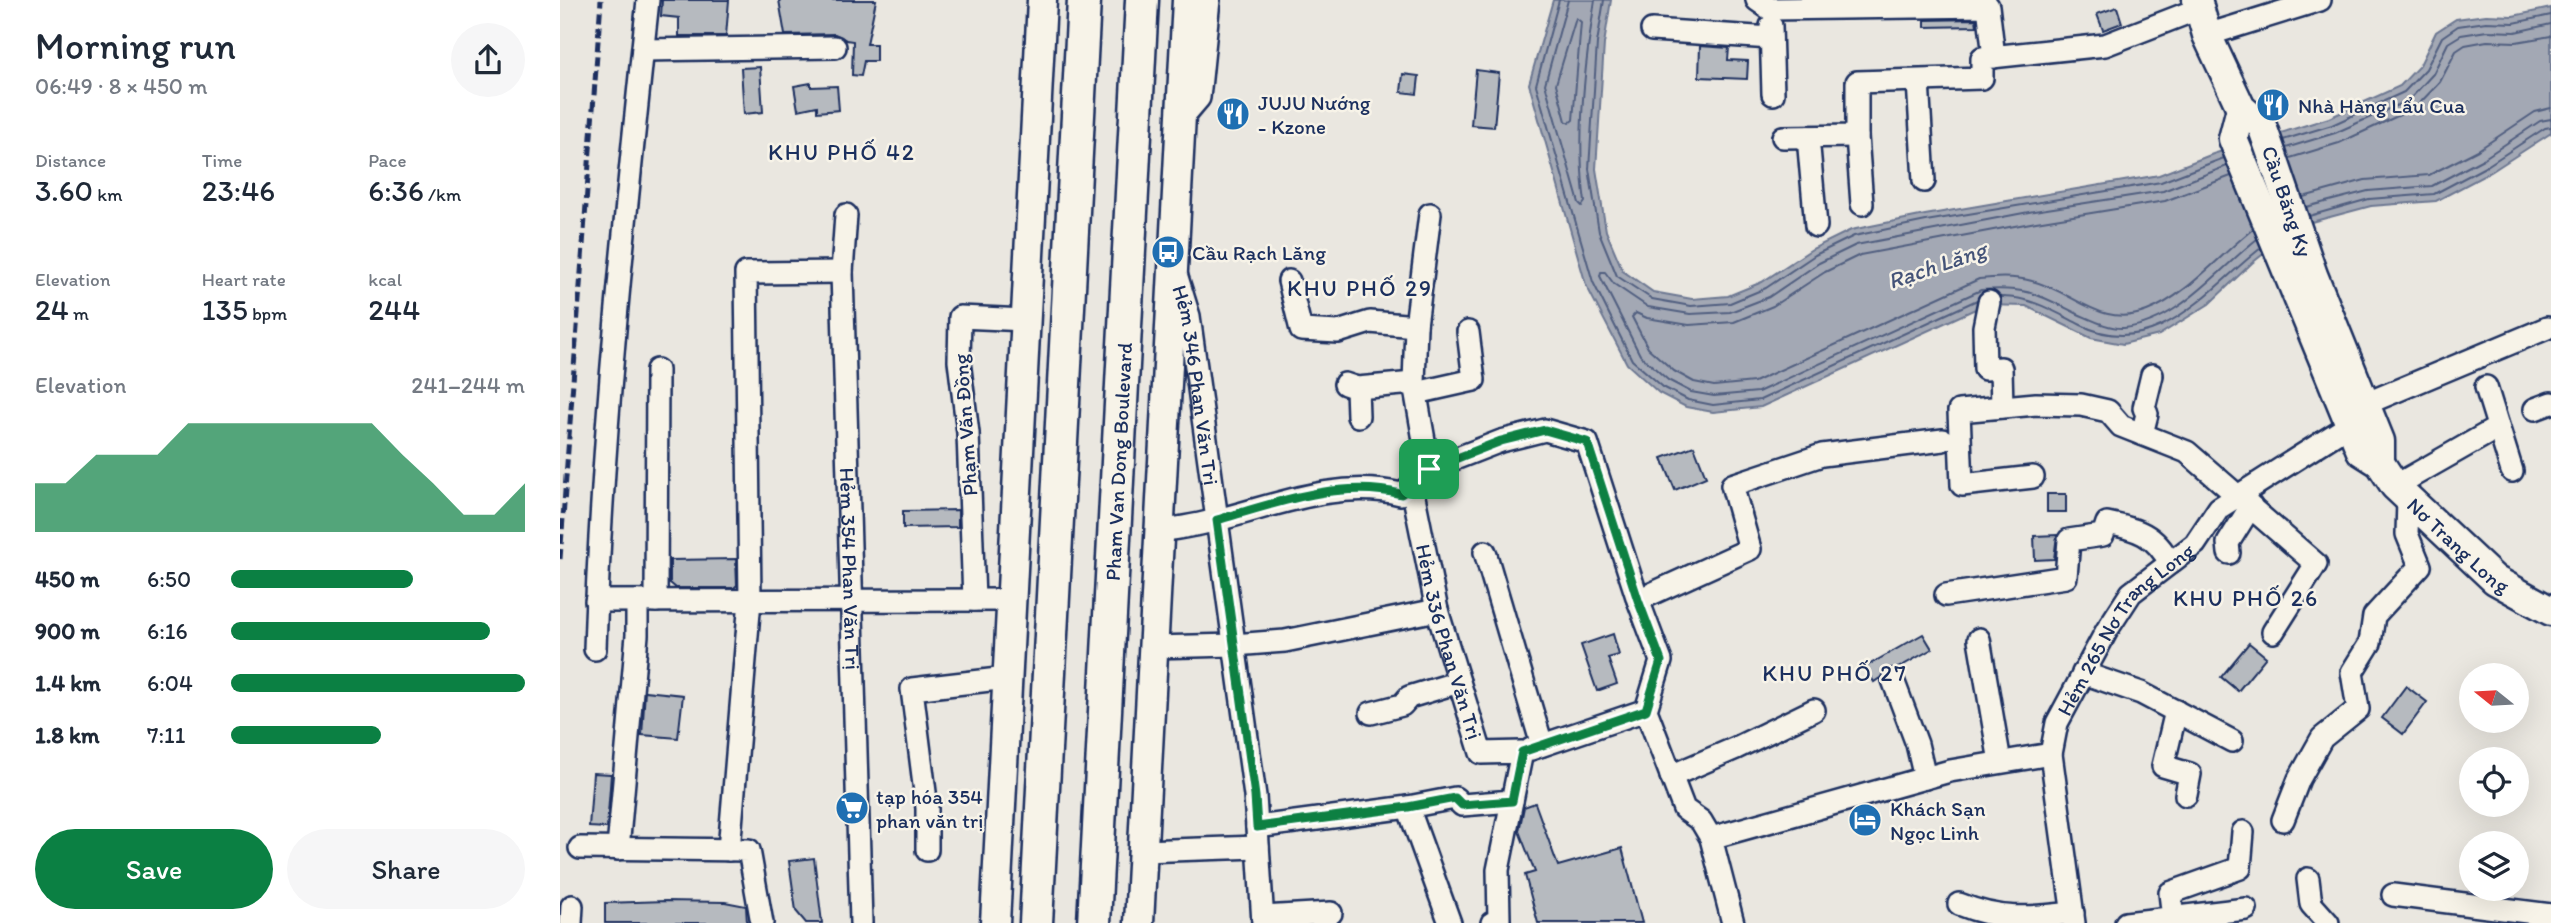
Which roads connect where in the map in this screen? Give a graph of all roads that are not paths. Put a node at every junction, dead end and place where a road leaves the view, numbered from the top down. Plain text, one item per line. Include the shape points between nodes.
1 (648, 0) edge
2 (1084, 0) edge
3 (1142, 0) edge
4 (1187, 0) edge
5 (1209, 0) edge
6 (2320, 0) edge
7 (1041, 1) edge
8 (1982, 3) edge
9 (1763, 5) edge
10 (2200, 15) edge
11 (1652, 30) dead end
12 (1771, 38) junction
13 (835, 47) dead end
14 (643, 50) junction
15 (1994, 57) junction
16 (1918, 81) junction
17 (1773, 94) dead end
18 (2251, 117) junction
19 (1181, 119) junction
20 (1857, 136) junction
21 (1783, 137) dead end
22 (1808, 137) junction
23 (1924, 181) dead end
24 (1862, 204) dead end
25 (846, 215) dead end
26 (1430, 215) dead end
27 (1816, 226) dead end
28 (1173, 264) junction
29 (842, 272) junction
30 (2302, 278) junction
31 (1289, 281) dead end
32 (1989, 302) dead end
33 (1026, 320) junction
34 (1067, 325) junction
35 (1416, 326) junction
36 (2547, 328) dead end
37 (1468, 331) dead end
38 (657, 370) dead end
39 (2152, 375) dead end
40 (2486, 387) dead end
41 (1415, 388) junction
42 (2002, 407) junction
43 (2357, 415) junction
44 (1358, 416) dead end
45 (2497, 428) junction
46 (2142, 434) junction
47 (1943, 440) dead end
48 (1429, 469) junction
49 (2512, 471) dead end
50 (2033, 477) dead end
51 (2394, 483) junction
52 (1412, 487) junction
53 (2245, 501) junction
54 (1217, 520) junction
55 (1159, 531) junction
56 (1485, 552) dead end
57 (2229, 553) dead end
58 (2171, 563) junction
59 (1946, 595) dead end
60 (750, 600) junction
61 (850, 600) junction
62 (974, 600) junction
63 (1011, 600) junction
64 (1638, 600) junction
65 (596, 601) junction
66 (647, 601) junction
67 (1437, 610) junction
68 (2551, 611) edge
69 (2273, 632) dead end
70 (1979, 639) dead end
71 (1234, 645) junction
72 (1153, 647) junction
73 (595, 649) dead end
74 (2083, 673) junction
75 (1007, 678) junction
76 (1893, 680) dead end
77 (1459, 682) junction
78 (1646, 710) junction
79 (1814, 710) dead end
80 (2176, 711) junction
81 (1371, 713) dead end
82 (2232, 741) dead end
83 (1532, 749) junction
84 (2051, 754) junction
85 (2000, 762) junction
86 (1671, 776) junction
87 (1925, 778) junction
88 (2186, 795) dead end
89 (1512, 801) junction
90 (1408, 807) junction
91 (2283, 820) dead end
92 (2243, 832) dead end
93 (1257, 837) junction
94 (1711, 838) junction
95 (580, 848) dead end
96 (618, 849) junction
97 (729, 850) junction
98 (927, 850) dead end
99 (1142, 851) junction
100 (2308, 879) dead end
101 (2393, 895) dead end
102 (1959, 904) dead end
103 (2246, 909) dead end
104 (1331, 913) dead end
105 (2551, 915) edge
106 (2073, 918) edge
107 (2172, 918) junction
108 (1263, 920) edge
109 (762, 923) edge
110 (861, 923) edge
111 (995, 923) edge
112 (1036, 923) edge
113 (1094, 923) edge
114 (1139, 923) edge
115 (1450, 923) edge
116 (1492, 923) edge
117 (1733, 923) edge
118 (2126, 923) edge
119 (2328, 923) edge

1 - 14 street
2 - 34 highway
3 - 113 highway, Pham Van Dong Boulevard
4 - 19 main road
5 - 19 street via 1199,99
6 - 10 street
7 - 33 main road
8 - 9 street
8 - 15 street via 1988,6
9 - 12 street
10 - 15 street via 2105,45
10 - 18 main road
11 - 12 street
12 - 17 street
13 - 14 street
14 - 65 street via 610,392
15 - 16 street via 1982,58 1982,78
16 - 20 street via 1857,82
16 - 23 street
18 - 30 main road, Cầu Băng Ky
18 - 30 main road, Cầu Băng Ky via 2233,139
19 - 28 main road
20 - 22 street
20 - 24 street
21 - 22 street
22 - 27 street
25 - 29 street, Hẻm 354 Phan Văn Trị
26 - 35 street
28 - 54 street, Hẻm 346 Phan Văn Trị via 1189,316
28 - 55 main road
29 - 60 street via 746,272
29 - 61 street, Hẻm 354 Phan Văn Trị
30 - 43 main road
31 - 35 street via 1301,330 1338,332 1370,322
32 - 42 street via 1984,327 1985,369 2001,368
33 - 34 main road
33 - 62 street, Phạm Văn Đồng via 960,317
33 - 63 main road
34 - 112 highway
35 - 41 street
36 - 43 street, Hẻm 265 Nơ Trang Long
37 - 41 street via 1474,380
38 - 66 street
39 - 46 street
40 - 45 street
41 - 44 street via 1351,386
41 - 48 street
42 - 46 street via 2081,405 2108,411 2121,426
42 - 50 street via 1959,411 1962,485
43 - 51 main road via 2381,441
43 - 53 street, Hẻm 265 Nơ Trang Long
45 - 49 street
45 - 51 street
46 - 53 street via 2187,452
47 - 64 street via 1822,455 1732,485 1750,549
48 - 52 street
48 - 64 street via 1501,441 1545,430 1587,442
51 - 68 main road, Nơ Trang Long via 2495,580
51 - 91 street via 2420,566 2375,616 2370,643 2353,672 2358,709 2322,738
52 - 54 street via 1401,494 1379,489 1304,495
52 - 67 street, Hẻm 336 Phan Văn Trị
53 - 57 street via 2228,543
53 - 58 street, Hẻm 265 Nơ Trang Long via 2219,508 2194,544
53 - 69 street via 2316,564
54 - 55 street
54 - 71 street, Hẻm 346 Phan Văn Trị
55 - 72 main road
56 - 83 street
58 - 59 street via 2162,547 2146,535 2107,523 2103,535 2069,540 2066,577
58 - 74 street, Hẻm 265 Nơ Trang Long via 2131,593
60 - 61 street
60 - 66 street
60 - 97 street
61 - 62 street
61 - 110 street, Hẻm 354 Phan Văn Trị
62 - 63 street
63 - 75 main road
64 - 78 street via 1661,661
65 - 66 street
65 - 73 street
66 - 96 street via 637,635
67 - 71 street via 1285,641
67 - 77 street, Hẻm 336 Phan Văn Trị
70 - 85 street
71 - 72 street
71 - 93 street, Hẻm 346 Phan Văn Trị
72 - 99 main road
74 - 80 street
74 - 84 street, Hẻm 265 Nơ Trang Long via 2057,723
75 - 98 street via 912,689 927,808
75 - 111 main road
76 - 87 street
77 - 81 street
77 - 83 street, Hẻm 336 Phan Văn Trị via 1481,753
78 - 83 street
78 - 86 street
79 - 86 street
80 - 82 street
80 - 88 street via 2163,766 2190,774
83 - 89 street
84 - 85 street
84 - 106 street, Hẻm 265 Nơ Trang Long
85 - 87 street
86 - 94 street via 1684,809 1701,821
87 - 94 street
89 - 90 street via 1462,805 1455,798
89 - 116 street via 1498,870 1499,920
90 - 93 street
90 - 115 street
92 - 107 street via 2240,868 2170,893
93 - 99 street
93 - 108 street, Hẻm 346 Phan Văn Trị
94 - 117 street
95 - 96 street
96 - 97 street
97 - 109 street via 750,850
99 - 114 main road
100 - 119 street via 2311,904
101 - 105 street
102 - 106 street, Hẻm 265 Nơ Trang Long via 2008,918
103 - 107 street
104 - 108 street
107 - 118 street

